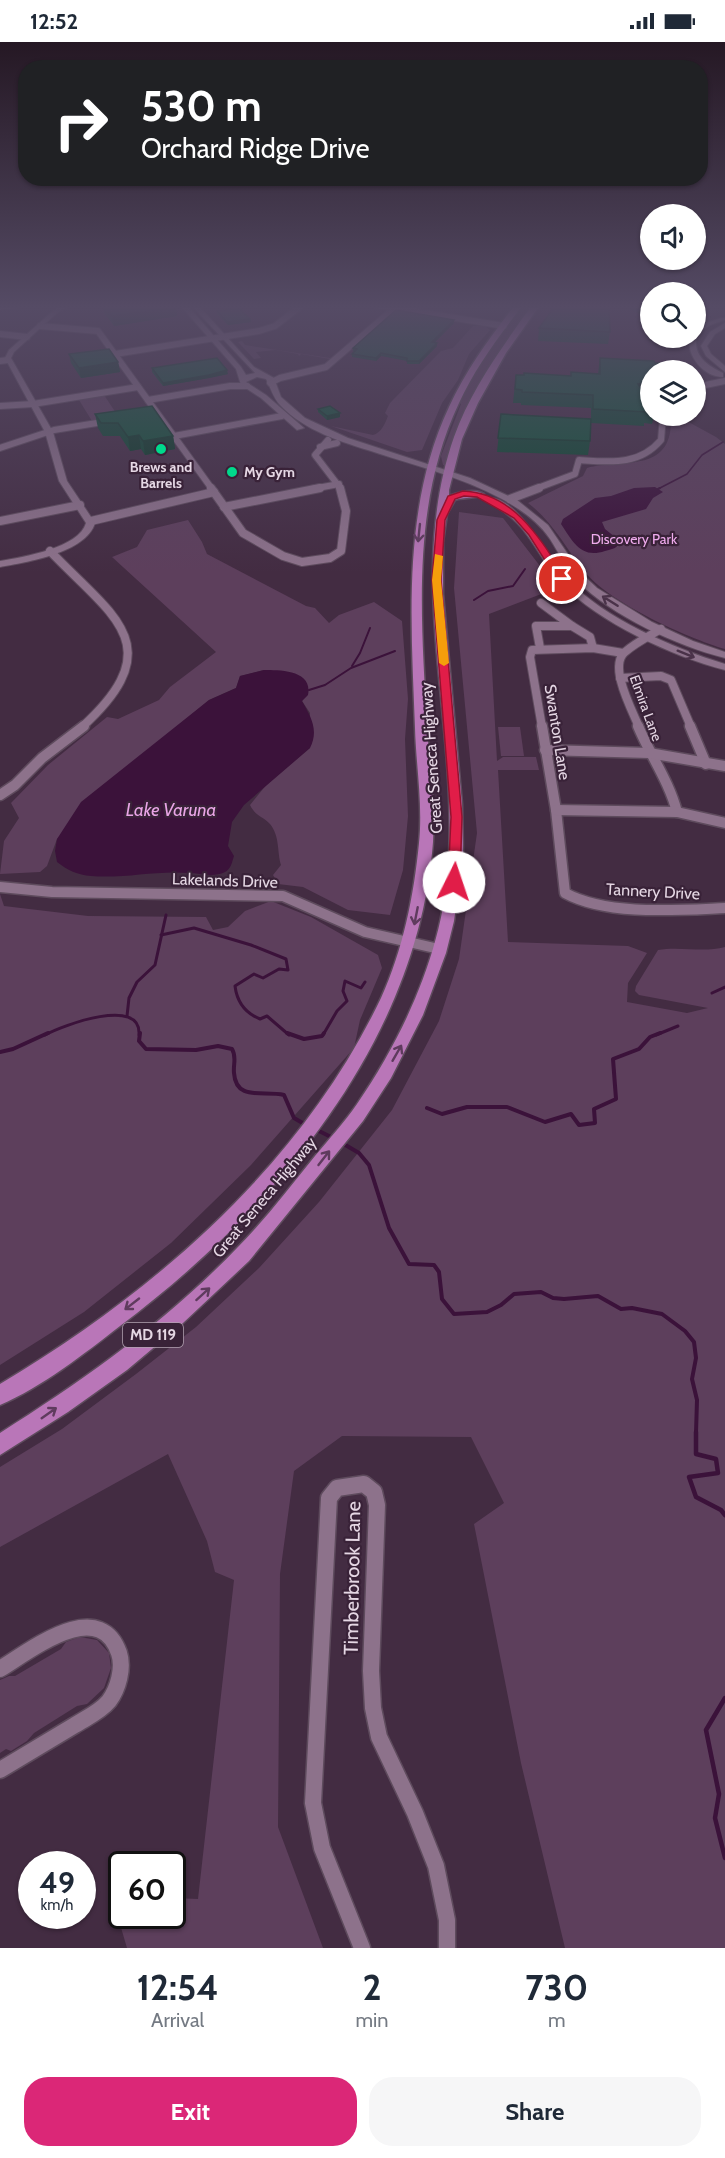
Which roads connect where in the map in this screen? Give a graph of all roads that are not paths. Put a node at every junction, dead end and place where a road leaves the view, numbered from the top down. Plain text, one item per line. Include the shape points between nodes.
1 (26, 394) edge
2 (95, 394) edge
3 (143, 394) edge
4 (184, 394) edge
5 (260, 394) edge
6 (275, 394) edge
7 (460, 394) edge
8 (478, 394) edge
9 (148, 400) junction
10 (33, 404) junction
11 (0, 406) edge
12 (282, 416) junction
13 (116, 420) edge
14 (663, 426) edge
15 (49, 432) junction
16 (174, 436) junction
17 (328, 440) junction
18 (338, 443) junction
19 (320, 447) junction
20 (0, 448) edge
21 (431, 472) junction
22 (448, 478) junction
23 (339, 484) junction
24 (214, 492) junction
25 (479, 494) junction
26 (510, 500) junction
27 (80, 506) junction
28 (224, 507) junction
29 (0, 520) edge
30 (91, 520) junction
31 (441, 520) junction
32 (50, 551) junction
33 (0, 564) edge
34 (541, 603) dead end
35 (572, 626) junction
36 (661, 629) junction
37 (649, 636) junction
38 (540, 648) junction
39 (593, 648) junction
40 (623, 653) junction
41 (725, 655) edge
42 (725, 667) edge
43 (620, 678) junction
44 (546, 750) junction
45 (649, 753) junction
46 (706, 764) junction
47 (725, 766) edge
48 (0, 795) edge
49 (556, 810) junction
50 (677, 812) junction
51 (725, 823) edge
52 (0, 887) edge
53 (579, 902) joint
54 (725, 908) edge
55 (409, 944) junction
56 (439, 949) junction
57 (0, 1395) edge
58 (0, 1445) edge
59 (0, 1669) edge
60 (0, 1770) edge
61 (362, 1948) edge
62 (447, 1948) edge

1 - 10 street
2 - 10 street
3 - 9 street
4 - 9 street
5 - 12 street
6 - 21 street via 307,423
7 - 21 main road, Great Seneca Highway / MD 119 via 447,419
8 - 22 main road, Great Seneca Highway / MD 119
9 - 16 street
10 - 11 street
10 - 15 street
12 - 16 street
12 - 17 street
13 - 15 street
14 - 26 street via 663,437 648,454 618,462 579,460 575,474
15 - 20 street
15 - 27 street via 63,481
16 - 24 street
17 - 18 street
17 - 19 street
18 - 19 street
18 - 21 street
19 - 23 street via 316,458
21 - 22 street
21 -> 55 main road, Great Seneca Highway / MD 119 via 421,510 416,563 426,841
22 - 25 street
22 - 26 street
22 - 31 main road, Great Seneca Highway / MD 119
23 - 28 street
23 - 28 street via 346,511 343,547 335,556 321,561 294,560 254,541
24 - 28 street
24 - 30 street
25 - 31 main road via 451,498
25 - 37 street via 520,518 562,579 583,598
36 -> 26 street via 591,588 538,520
27 - 29 street
27 - 30 street
30 - 32 street via 83,537
31 - 56 main road, Great Seneca Highway / MD 119 via 437,580 457,817 452,906
32 - 33 street
32 - 48 street via 119,623 128,645 128,663 114,690 85,724
34 - 35 street
35 - 38 street via 536,626
35 - 39 street via 590,636
36 - 37 street
36 - 41 street
37 - 40 street
37 -> 42 street
38 - 39 street
38 - 44 street, Swanton Lane via 532,650 530,657
39 - 40 street
40 - 43 street, Elmira Lane via 618,663
43 - 45 street, Elmira Lane
43 - 46 street via 662,676 670,680
44 - 45 street
44 - 49 street, Swanton Lane
45 - 46 street
45 - 50 street, Elmira Lane via 672,792
46 - 47 street
49 - 50 street
49 - 53 street, Swanton Lane via 563,887
50 - 51 street
52 - 55 street, Lakelands Drive via 52,892 283,896 365,932
53 - 54 street, Tannery Drive via 661,909
55 - 56 street, Lakelands Drive
55 -> 57 main road, Great Seneca Highway / MD 119 via 375,1030 341,1085 268,1179 155,1286 71,1351
58 -> 56 main road, Great Seneca Highway / MD 119 via 116,1366 190,1305 231,1268 288,1204 367,1103 409,1032
59 - 60 street via 67,1631 91,1626 113,1637 121,1662 117,1687 102,1708
61 - 62 street, Timberbrook Lane via 322,1848 313,1803 328,1503 337,1488 364,1484 374,1492 377,1505 371,1671 375,1722 440,1875 447,1915

